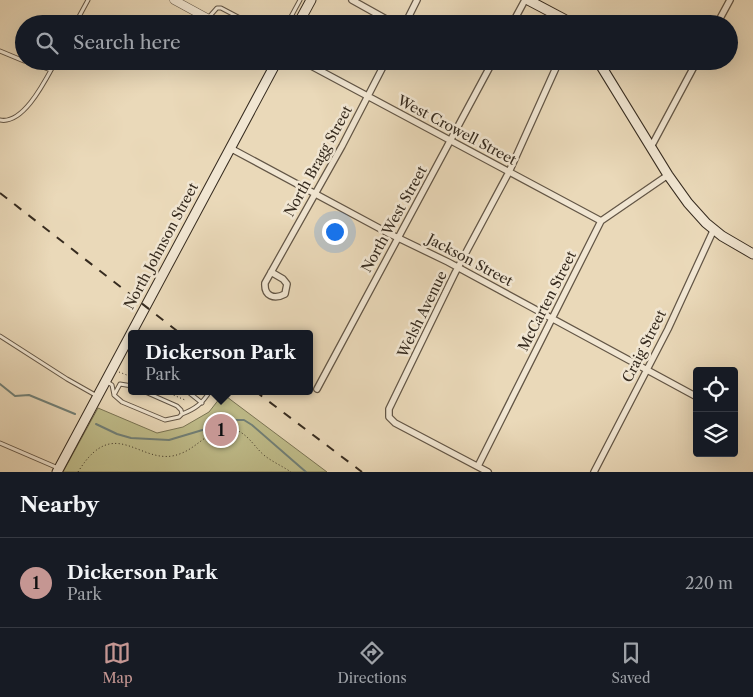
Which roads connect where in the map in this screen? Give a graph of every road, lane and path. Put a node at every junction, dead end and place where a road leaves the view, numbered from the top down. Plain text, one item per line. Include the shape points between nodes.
1 (88, 0) edge
2 (174, 0) edge
3 (300, 0) edge
4 (311, 0) edge
5 (352, 0) edge
6 (417, 0) edge
7 (526, 0) edge
8 (730, 0) edge
9 (80, 15) edge
10 (202, 15) edge
11 (211, 15) edge
12 (234, 15) edge
13 (292, 15) edge
14 (303, 15) edge
15 (379, 15) edge
16 (410, 15) edge
17 (517, 15) edge
18 (556, 15) edge
19 (722, 15) edge
20 (0, 51) edge
21 (15, 57) edge
22 (51, 70) edge
23 (272, 70) edge
24 (319, 70) edge
25 (381, 70) edge
26 (488, 70) edge
27 (555, 70) edge
28 (604, 70) edge
29 (692, 70) edge
30 (367, 96) junction
31 (0, 120) edge
32 (450, 141) junction
33 (651, 147) junction
34 (230, 148) junction
35 (509, 172) junction
36 (668, 175) junction
37 (315, 194) junction
38 (601, 221) junction
39 (714, 229) junction
40 (398, 237) junction
41 (753, 254) edge
42 (459, 268) junction
43 (271, 272) junction
44 (552, 319) junction
45 (135, 330) edge
46 (0, 336) edge
47 (128, 342) edge
48 (112, 368) junction
49 (646, 371) junction
50 (128, 375) edge
51 (106, 381) junction
52 (128, 385) edge
53 (317, 389) dead end
54 (152, 395) edge
55 (173, 395) edge
56 (191, 395) edge
57 (207, 395) edge
58 (693, 395) edge
59 (97, 396) junction
60 (114, 396) junction
61 (185, 400) dead end
62 (202, 403) junction
63 (182, 414) junction
64 (0, 443) edge
65 (478, 466) junction
66 (58, 470) edge
67 (78, 472) edge
68 (291, 472) edge
69 (488, 472) edge
70 (594, 472) edge

1 - 9 lane
2 - 10 street
3 - 13 lane
4 - 14 main road
5 - 15 street
6 - 16 street
7 - 17 street
7 - 18 main road
8 - 19 street
11 - 12 lane via 221,8
20 - 21 lane
22 - 31 lane via 35,98 19,115
23 - 34 main road, North Johnson Street
24 - 30 street, West Crowell Street
25 - 30 street, North Bragg Street
26 - 32 street, North West Street
27 - 35 street, Welsh Avenue
28 - 33 main road
29 - 33 street
30 - 32 street, West Crowell Street
30 - 37 street, North Bragg Street
32 - 35 street, West Crowell Street
32 - 40 street, North West Street
33 - 36 main road
34 - 37 street, Jackson Street
34 - 45 main road, North Johnson Street
35 - 38 street, West Crowell Street
35 - 42 street, Welsh Avenue
36 - 38 street, McCarten Street
36 - 39 main road
37 - 40 street, Jackson Street
37 - 43 street, North Bragg Street
38 - 44 street, McCarten Street
39 - 41 main road
39 - 49 street, Craig Street
40 - 42 street, Jackson Street
40 - 53 street, North West Street
42 - 44 street, Jackson Street
42 - 65 street, Welsh Avenue via 389,409 389,416 395,423
43 - 43 street, North Bragg Street via 264,290 273,297 279,297 285,294 287,284
44 - 49 street, Jackson Street
44 - 65 street, McCarten Street
46 - 59 lane
47 - 48 main road, North Johnson Street
48 - 50 path
48 - 51 main road, North Johnson Street
49 - 58 street, Jackson Street
49 - 70 street, Craig Street
51 - 59 main road, North Johnson Street
51 - 60 lane via 112,385
52 - 60 lane via 120,384
54 - 63 lane via 177,406
55 - 61 path
56 - 62 lane
57 - 62 lane
59 - 66 main road, North Johnson Street
60 - 63 lane via 165,420
62 - 63 lane
64 - 66 lane
65 - 69 street
67 - 68 path via 92,452 108,444 173,456 182,454 219,430 227,429 244,435 264,455

